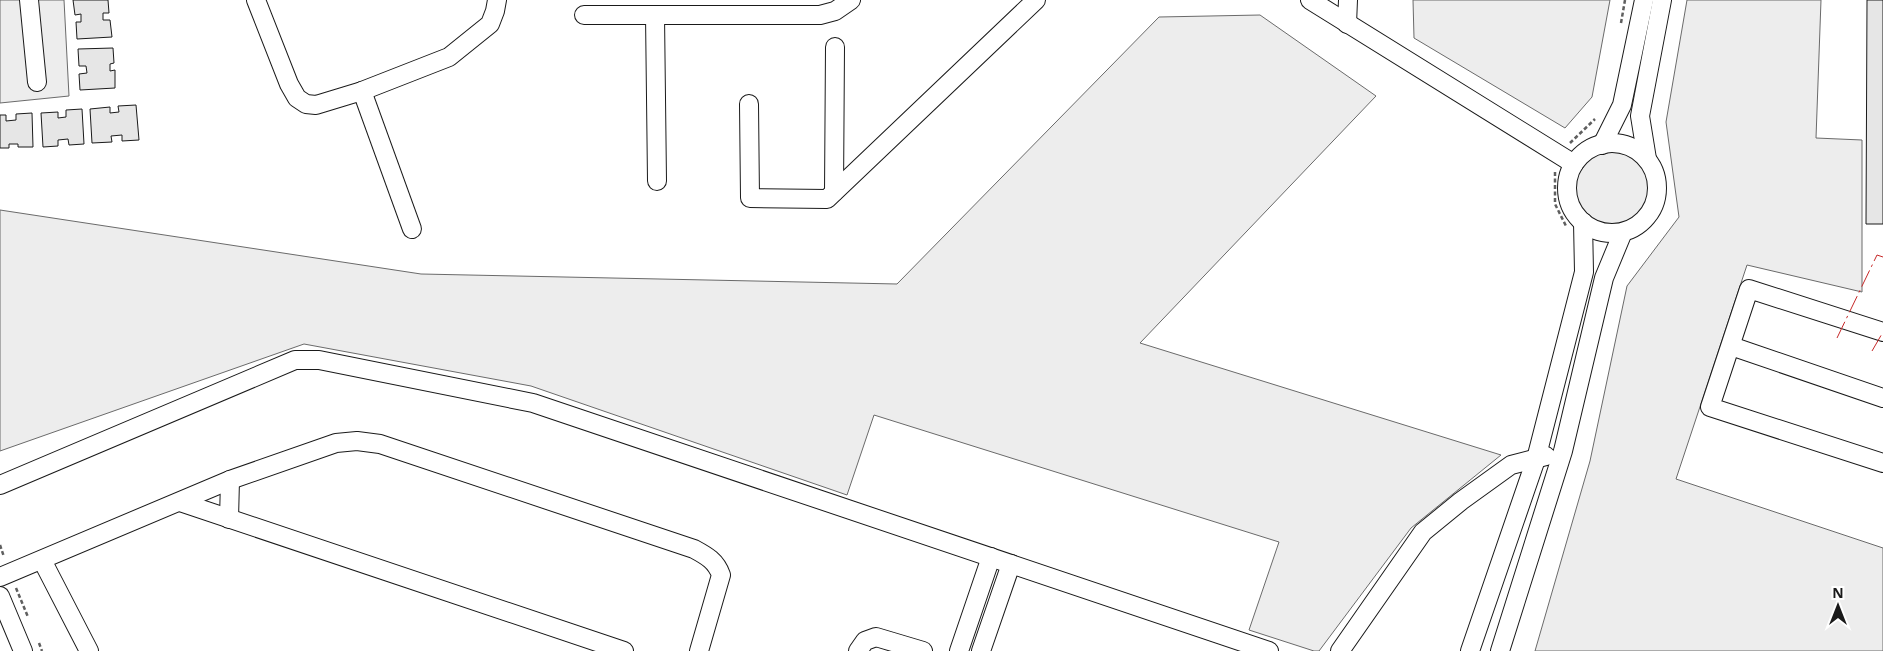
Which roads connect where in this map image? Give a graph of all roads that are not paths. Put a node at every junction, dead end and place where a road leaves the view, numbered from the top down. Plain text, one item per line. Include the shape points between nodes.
1 (28, 0) edge
2 (256, 0) edge
3 (497, 0) edge
4 (851, 0) edge
5 (1036, 0) edge
6 (1310, 0) edge
7 (1348, 0) edge
8 (1644, 0) edge
9 (1662, 0) edge
10 (584, 15) dead end
11 (655, 16) junction
12 (1347, 24) junction
13 (835, 47) dead end
14 (37, 82) dead end
15 (362, 91) junction
16 (749, 104) dead end
17 (1602, 145) junction
18 (1646, 159) junction
19 (1574, 164) junction
20 (657, 181) dead end
21 (834, 192) junction
22 (1583, 222) junction
23 (412, 229) dead end
24 (1623, 232) junction
25 (1883, 332) edge
26 (1731, 346) junction
27 (1883, 398) edge
28 (1563, 451) junction
29 (1536, 459) junction
30 (1883, 463) edge
31 (230, 480) junction
32 (0, 485) edge
33 (180, 502) junction
34 (229, 519) junction
35 (990, 557) junction
36 (42, 560) junction
37 (1011, 564) junction
38 (5, 575) edge
39 (0, 596) edge
40 (1238, 646) edge
41 (1262, 650) edge
42 (23, 651) edge
43 (89, 651) edge
44 (624, 651) edge
45 (700, 651) edge
46 (858, 651) edge
47 (923, 651) edge
48 (959, 651) edge
49 (981, 651) edge
50 (1340, 651) edge
51 (1470, 651) edge
52 (1500, 651) edge

1 - 14 street
2 - 15 street via 297,98 306,104 316,105
3 - 15 street via 490,24 450,57
4 - 11 street via 835,11 820,15
5 - 21 street
6 - 12 street
7 - 12 street
8 - 17 street via 1622,105
9 - 18 street via 1640,116
10 - 11 street
11 - 20 street
12 - 19 street
13 - 21 street
15 - 23 street
16 - 21 street via 750,198 828,199
17 - 18 street via 1626,146
17 - 19 street via 1592,148
18 - 24 street via 1657,183 1657,196 1645,219
19 - 22 street via 1567,187 1569,200
22 - 24 street via 1595,230
22 - 29 street via 1584,272
24 - 28 street via 1604,278
25 - 26 street via 1749,289
26 - 27 street
26 - 30 street via 1710,407
28 - 29 street
28 - 52 street
29 - 50 street via 1511,465 1423,532
29 - 51 street
31 - 33 street
31 - 34 street
31 - 45 street via 336,443 357,440 380,444 694,549 718,565 721,575
32 - 35 street via 295,360 319,360 533,403
33 - 34 street
33 - 36 street
34 - 44 street
35 - 37 street
35 - 48 street
36 - 38 street
36 - 43 street
37 - 40 street
37 - 49 street
39 - 42 street
40 - 41 street
46 - 47 street via 865,641 876,638

